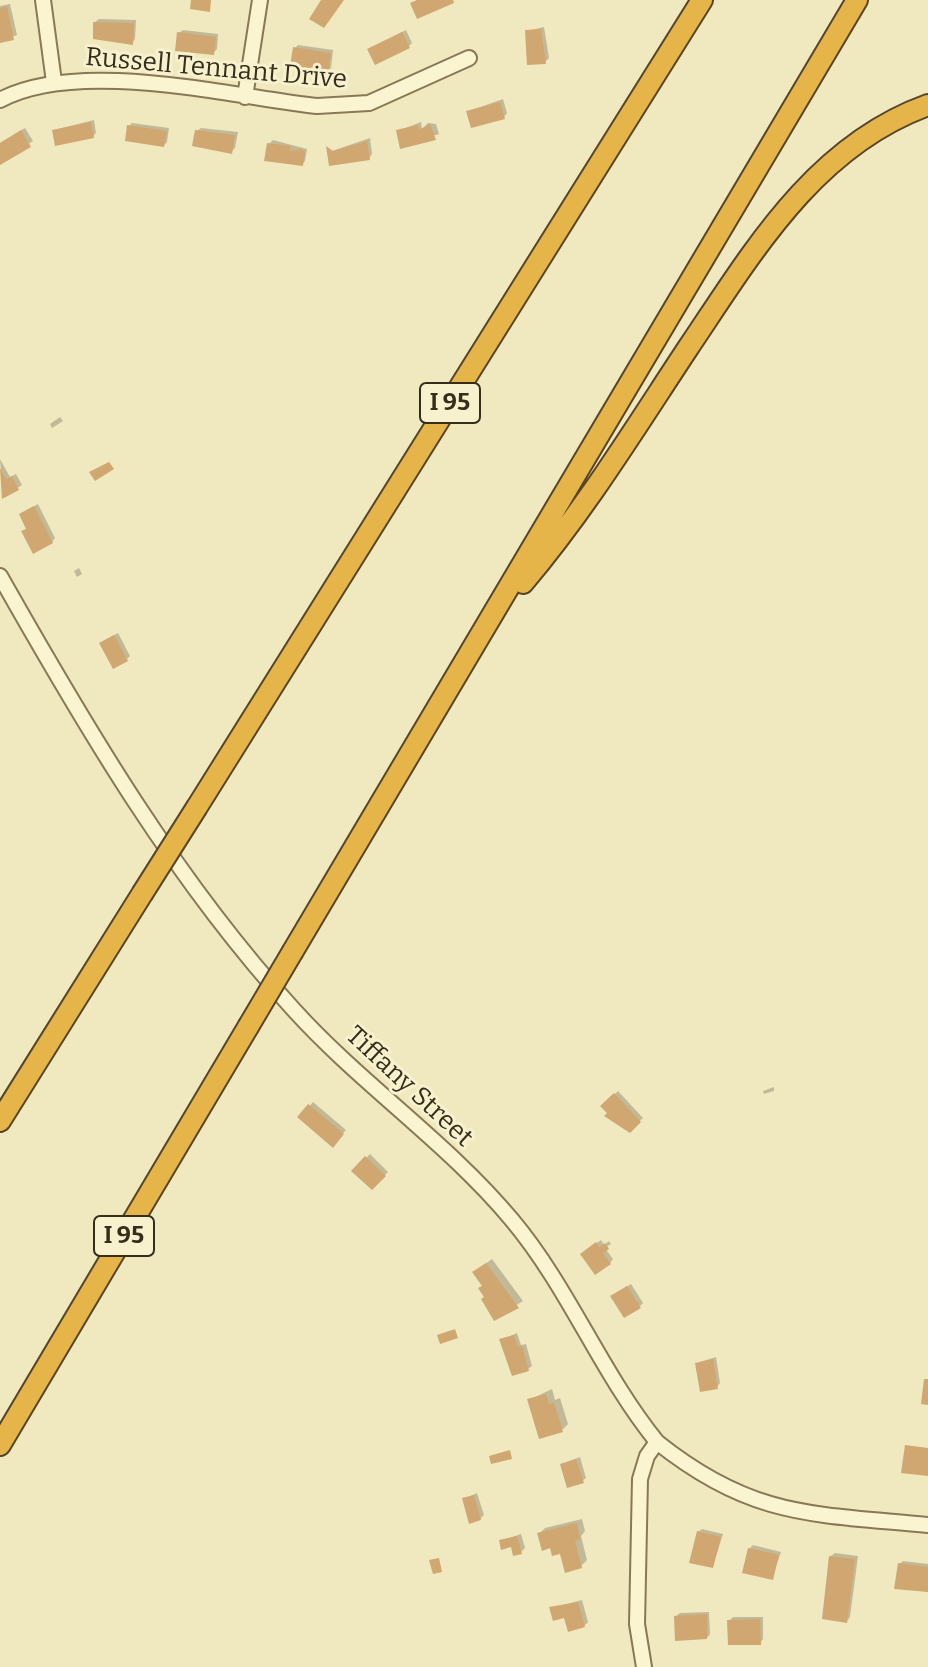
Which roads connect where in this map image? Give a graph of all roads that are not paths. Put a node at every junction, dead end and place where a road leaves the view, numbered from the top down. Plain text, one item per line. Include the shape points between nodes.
1 (43, 0) edge
2 (260, 0) edge
3 (702, 0) edge
4 (857, 0) edge
5 (469, 58) dead end
6 (54, 82) junction
7 (245, 97) junction
8 (0, 100) edge
9 (928, 105) edge
10 (0, 576) edge
11 (484, 629) junction
12 (0, 1121) edge
13 (657, 1442) junction
14 (0, 1445) edge
15 (928, 1525) edge
16 (644, 1667) edge

1 - 6 street
2 - 7 street
3 - 12 highway, I 95, bridge
4 - 11 highway, I 95
5 - 7 street, Russell Tennant Drive via 352,107
6 - 7 street, Russell Tennant Drive via 103,80
6 - 8 street, Russell Tennant Drive
9 - 11 highway via 899,116 854,145 785,210 564,534
10 - 13 street, Tiffany Street via 143,814 202,900 296,1013 513,1221 629,1408
11 - 14 highway, I 95, bridge
13 - 15 street, Tiffany Street via 715,1483 752,1500 800,1514
13 - 16 street via 640,1479 637,1624

